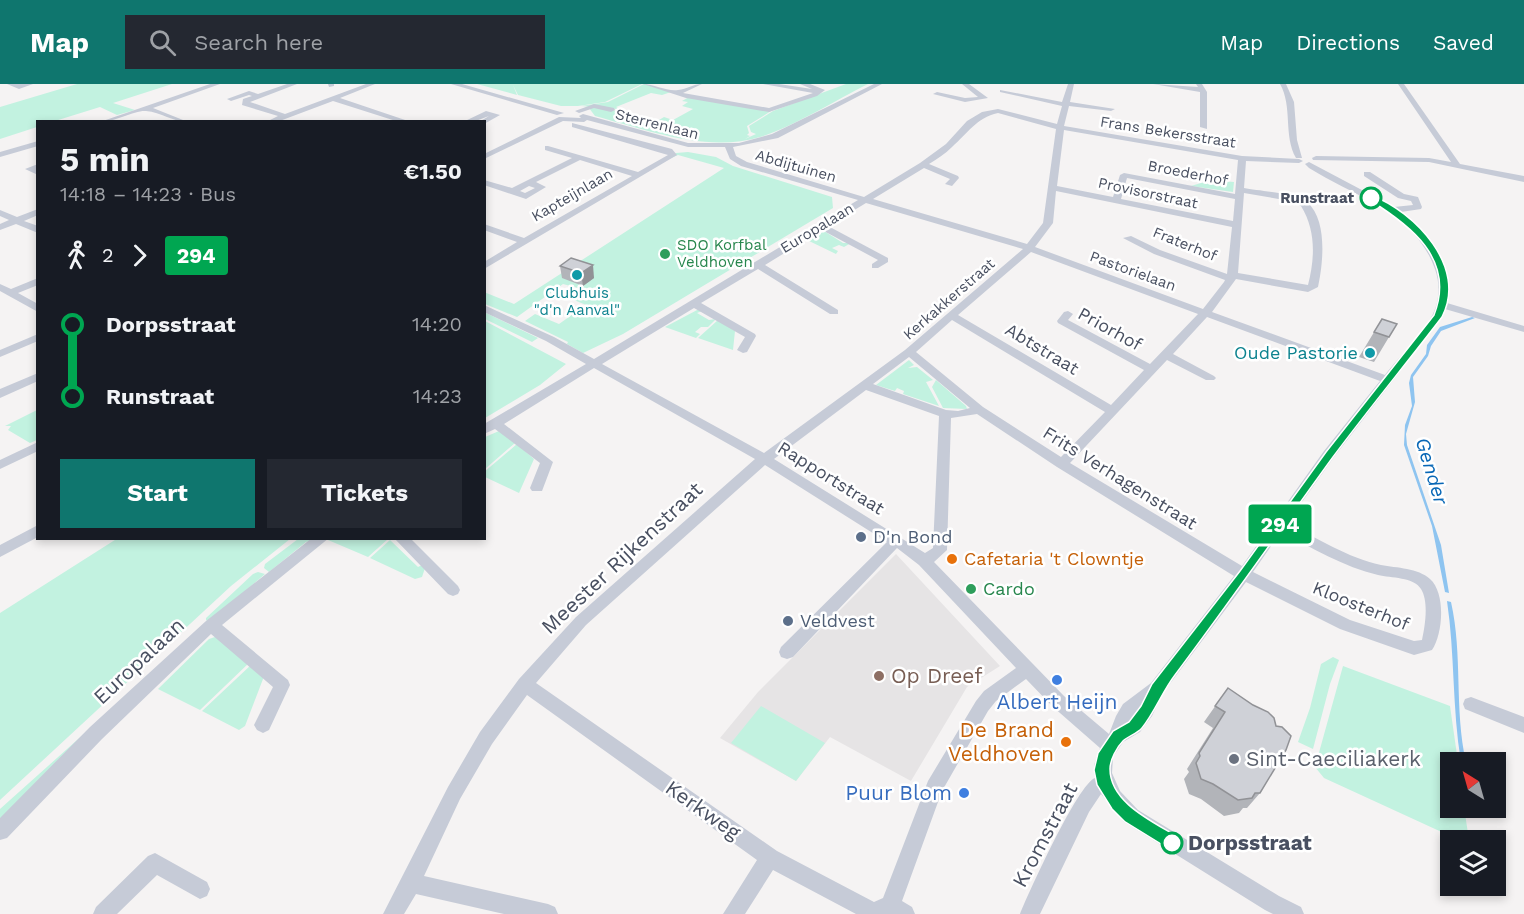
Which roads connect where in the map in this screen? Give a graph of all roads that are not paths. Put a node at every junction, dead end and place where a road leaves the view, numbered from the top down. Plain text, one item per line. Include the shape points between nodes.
1 (10, 84) edge
2 (30, 84) edge
3 (217, 84) edge
4 (294, 84) edge
5 (372, 84) edge
6 (454, 84) edge
7 (462, 84) edge
8 (646, 84) edge
9 (699, 84) edge
10 (766, 84) edge
11 (803, 84) edge
12 (879, 84) edge
13 (965, 84) edge
14 (1071, 84) edge
15 (1156, 84) edge
16 (1283, 84) edge
17 (1401, 84) edge
18 (794, 85) edge
19 (1201, 87) edge
20 (1002, 91) dead end
21 (817, 92) junction
22 (677, 93) junction
23 (937, 94) dead end
24 (259, 96) junction
25 (332, 98) junction
26 (245, 104) junction
27 (1065, 104) junction
28 (146, 108) junction
29 (1111, 109) dead end
30 (611, 110) dead end
31 (562, 115) junction
32 (284, 116) junction
33 (579, 118) junction
34 (109, 120) edge
35 (179, 120) edge
36 (274, 120) edge
37 (402, 120) edge
38 (469, 120) edge
39 (486, 120) edge
40 (1204, 127) dead end
41 (1060, 128) junction
42 (36, 144) edge
43 (486, 146) edge
44 (548, 148) dead end
45 (729, 148) junction
46 (500, 150) junction
47 (673, 152) joint
48 (0, 155) edge
49 (486, 156) edge
50 (579, 157) junction
51 (1242, 158) junction
52 (1308, 160) junction
53 (923, 165) junction
54 (1456, 165) junction
55 (36, 167) edge
56 (36, 172) edge
57 (1367, 174) dead end
58 (639, 175) junction
59 (1524, 179) edge
60 (486, 183) edge
61 (529, 183) junction
62 (949, 184) dead end
63 (1053, 188) junction
64 (513, 191) junction
65 (1239, 193) junction
66 (865, 200) junction
67 (1116, 201) junction
68 (1392, 210) junction
69 (0, 213) edge
70 (36, 213) edge
71 (16, 220) junction
72 (1237, 225) junction
73 (0, 226) edge
74 (822, 227) junction
75 (486, 228) edge
76 (36, 229) edge
77 (1128, 238) dead end
78 (525, 242) junction
79 (1029, 248) junction
80 (486, 265) edge
81 (759, 265) junction
82 (875, 266) dead end
83 (1232, 277) junction
84 (36, 282) edge
85 (5, 290) edge
86 (695, 304) junction
87 (1443, 305) junction
88 (36, 308) edge
89 (486, 309) edge
90 (834, 312) dead end
91 (1205, 313) junction
92 (1068, 314) dead end
93 (954, 317) junction
94 (1524, 329) edge
95 (36, 339) edge
96 (743, 350) dead end
97 (909, 352) junction
98 (0, 354) edge
99 (1166, 355) junction
100 (595, 364) junction
101 (36, 370) edge
102 (1152, 370) junction
103 (36, 377) edge
104 (1210, 378) dead end
105 (1387, 380) junction
106 (863, 385) junction
107 (0, 387) edge
108 (0, 394) edge
109 (979, 410) junction
110 (1112, 411) junction
111 (945, 414) junction
112 (490, 427) edge
113 (36, 447) edge
114 (764, 459) junction
115 (1062, 464) junction
116 (0, 465) edge
117 (537, 488) dead end
118 (1279, 525) junction
119 (36, 531) edge
120 (319, 540) edge
121 (403, 540) edge
122 (896, 541) junction
123 (0, 552) edge
124 (924, 561) junction
125 (1244, 574) junction
126 (453, 590) dead end
127 (211, 625) junction
128 (787, 652) dead end
129 (1028, 669) junction
130 (525, 684) junction
131 (1471, 704) dead end
132 (263, 725) dead end
133 (1524, 725) edge
134 (1114, 741) junction
135 (1105, 785) junction
136 (0, 831) edge
137 (770, 858) junction
138 (411, 883) junction
139 (200, 889) dead end
140 (897, 909) edge
141 (1276, 909) edge
142 (103, 914) edge
143 (393, 914) edge
144 (548, 914) edge
145 (733, 914) edge
146 (1030, 914) edge
147 (1294, 914) edge

1 - 2 street
3 - 28 street
4 - 24 street
5 - 25 street
6 - 31 street
7 - 31 street
8 - 22 street
9 - 22 street
10 - 18 street
11 - 21 street via 822,89
12 - 45 street, Sterrenlaan via 768,143
13 - 23 street via 984,98 964,100
14 - 27 street, Kerkakkerstraat
15 - 19 street
16 - 52 street via 1292,105 1295,149
17 - 54 street
18 - 21 street
19 - 40 street
20 - 27 street
21 - 22 street via 772,110
24 - 26 street
24 - 26 street via 249,93 231,99
25 - 32 street
25 - 37 street
26 - 32 street
27 - 29 street
27 - 41 street, Kerkakkerstraat
28 - 34 street
28 - 35 street
30 - 33 street, Sterrenlaan via 594,106
31 - 33 street
31 - 46 street
32 - 36 street
33 - 45 street, Sterrenlaan via 685,147
33 - 47 street, Sterrenlaan
38 - 39 street via 486,112 496,115
41 - 51 street, Frans Bekersstraat
41 - 53 street, Europalaan via 1003,111 993,112 970,123 949,146
41 - 63 street, Kerkakkerstraat
42 - 48 street
43 - 46 street
44 - 50 street
45 - 66 street, Abdijtuinen via 735,160 744,164
46 - 49 street
47 - 58 street, Kapteijnlaan
50 - 58 street
50 - 61 street
51 - 52 street, Frans Bekersstraat
51 - 65 street
52 - 54 street, Frans Bekersstraat via 1415,159
52 - 68 street
53 - 62 street via 955,178
53 - 66 street, Europalaan
54 - 59 street, Frans Bekersstraat
55 - 56 street via 29,169
57 - 68 street via 1401,196 1415,200 1418,207
58 - 78 street, Kapteijnlaan
60 - 64 street
61 - 64 street
61 - 64 street via 542,187 526,196
63 - 67 street, Provisorstraat
63 - 79 street, Kerkakkerstraat via 1048,223
65 - 67 street, Broederhof via 1124,175
65 - 72 street
65 - 83 street, Fraterhof via 1292,199 1307,207 1318,244 1318,269 1308,289
66 - 74 street, Europalaan
66 - 79 street, Pastorielaan
67 - 72 street, Provisorstraat
68 - 87 street via 1415,227 1434,253 1446,284
69 - 71 street
70 - 71 street
71 - 73 street
71 - 76 street
72 - 83 street
74 - 81 street, Europalaan
74 - 82 street via 885,260
75 - 78 street
77 - 83 street, Fraterhof
78 - 80 street, Kapteijnlaan
79 - 91 street, Pastorielaan
79 - 93 street, Kerkakkerstraat
81 - 86 street, Europalaan
81 - 90 street
83 - 91 street
84 - 85 street
85 - 88 street
86 - 96 street via 751,336
86 - 100 street, Europalaan
87 - 94 street
87 - 105 street
89 - 100 street, Rapportstraat
91 - 99 street
91 - 105 street, Pastorielaan
92 - 102 street, Priorhof via 1062,321
93 - 97 street, Kerkakkerstraat
93 - 110 street, Abtstraat
95 - 98 street
97 - 106 street, Kerkakkerstraat
97 - 109 street, Frits Verhagenstraat
99 - 102 street
99 - 104 street
100 - 112 street, Europalaan
100 - 114 street, Rapportstraat
101 - 107 street
102 - 110 street
103 - 108 street
105 - 118 street
106 - 111 street
106 - 114 street, Kerkakkerstraat
109 - 111 street
109 - 115 street, Frits Verhagenstraat
110 - 115 street
111 - 124 street via 940,550
112 - 117 street via 547,462
113 - 116 street
114 - 122 street, Rapportstraat
114 - 130 street, Meester Rijkenstraat via 581,621
115 - 125 street, Frits Verhagenstraat
118 - 125 street
118 - 125 street, Kloosterhof via 1335,554 1422,582 1428,587 1432,615 1428,646 1414,648 1346,625
119 - 123 street
120 - 127 street, Europalaan
121 - 126 street
122 - 124 street, Rapportstraat
122 - 128 street
124 - 129 street, Rapportstraat
125 - 134 street via 1157,688 1134,727
127 - 132 street via 282,685
127 - 136 street, Europalaan via 96,733
129 - 134 street, Rapportstraat via 1058,701
129 - 140 street, Kerkweg via 982,705 934,787
130 - 137 street, Kerkweg
130 - 138 street, Meester Rijkenstraat via 486,738 454,793
131 - 133 street
134 - 135 street via 1104,758
135 - 141 street via 1117,804 1131,816
135 - 146 street, Kromstraat via 1095,786 1082,806
137 - 140 street, Kerkweg via 873,912
137 - 145 street
138 - 143 street, Meester Rijkenstraat
138 - 144 street
139 - 142 street via 155,863
141 - 147 street

